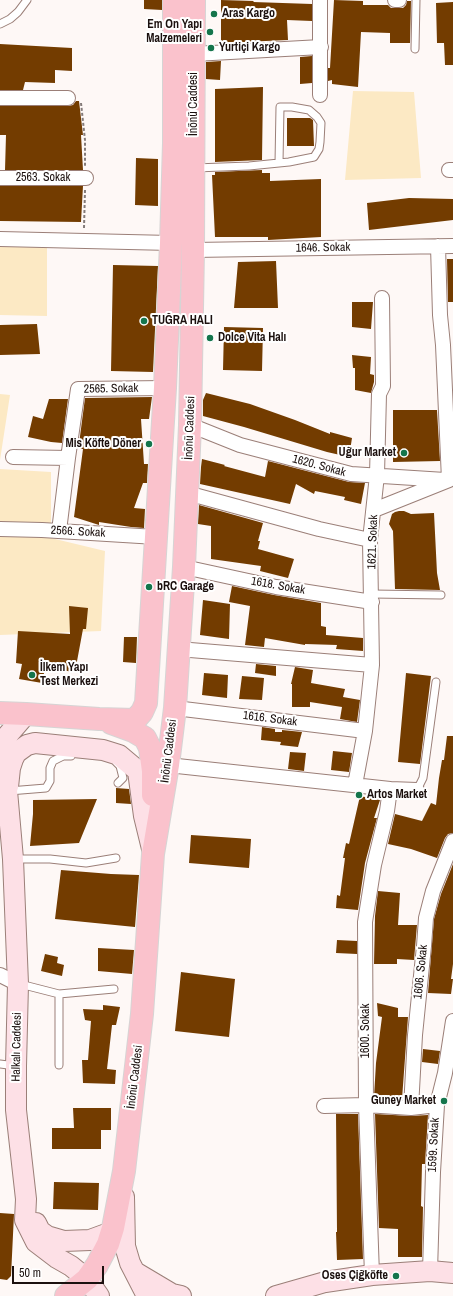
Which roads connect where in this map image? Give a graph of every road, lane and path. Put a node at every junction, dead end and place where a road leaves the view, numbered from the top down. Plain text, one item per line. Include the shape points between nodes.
1 (27, 0) edge
2 (174, 0) edge
3 (194, 0) edge
4 (320, 0) edge
5 (395, 0) edge
6 (399, 0) edge
7 (416, 0) edge
8 (0, 24) edge
9 (321, 47) junction
10 (415, 49) dead end
11 (194, 54) junction
12 (320, 95) dead end
13 (0, 98) edge
14 (74, 100) joint
15 (279, 163) junction
16 (194, 168) junction
17 (0, 178) edge
18 (86, 178) junction
19 (84, 232) dead end
20 (0, 239) edge
21 (171, 243) junction
22 (438, 246) junction
23 (453, 246) edge
24 (193, 250) junction
25 (382, 298) dead end
26 (165, 388) junction
27 (190, 425) junction
28 (13, 457) dead end
29 (68, 458) junction
30 (377, 475) junction
31 (451, 480) edge
32 (187, 493) junction
33 (374, 510) junction
34 (0, 529) edge
35 (59, 532) junction
36 (156, 536) junction
37 (370, 540) junction
38 (184, 567) junction
39 (441, 595) dead end
40 (372, 598) junction
41 (178, 649) junction
42 (372, 665) junction
43 (436, 682) dead end
44 (0, 696) edge
45 (175, 708) junction
46 (0, 713) edge
47 (26, 714) junction
48 (99, 719) junction
49 (366, 731) junction
50 (0, 735) edge
51 (0, 748) edge
52 (168, 765) junction
53 (0, 766) edge
54 (118, 783) dead end
55 (355, 785) junction
56 (390, 789) junction
57 (417, 790) joint
58 (7, 791) junction
59 (453, 841) edge
60 (154, 854) junction
61 (116, 858) dead end
62 (13, 859) junction
63 (0, 975) edge
64 (18, 984) junction
65 (114, 989) dead end
66 (59, 994) junction
67 (453, 1021) edge
68 (8, 1065) edge
69 (59, 1065) dead end
70 (449, 1073) edge
71 (366, 1105) junction
72 (437, 1105) junction
73 (324, 1106) dead end
74 (411, 1108) junction
75 (124, 1171) junction
76 (26, 1199) junction
77 (113, 1228) junction
78 (134, 1271) junction
79 (430, 1271) junction
80 (453, 1274) edge
81 (372, 1275) junction
82 (93, 1287) edge
83 (66, 1296) edge
84 (147, 1296) edge
85 (181, 1296) edge
86 (276, 1296) edge

1 - 8 lane via 18,12
2 - 21 main road, İnönü Caddesi
3 - 11 main road, İnönü Caddesi
4 - 9 street
5 - 6 street
7 - 10 lane
9 - 11 street
9 - 12 street
11 - 16 main road, İnönü Caddesi
13 - 14 street
14 - 18 path via 85,140
15 - 15 lane via 280,107 309,110 320,123 319,148 314,157
15 - 16 lane
16 - 24 main road, İnönü Caddesi
17 - 18 street, 2563. Sokak
18 - 19 path
20 - 21 street
21 - 26 main road, İnönü Caddesi
22 - 23 street, 1646. Sokak
22 - 24 street, 1646. Sokak
22 - 31 street
24 - 27 main road, İnönü Caddesi
25 - 30 street, 1621. Sokak via 383,386 379,394
26 - 29 street, 2565. Sokak via 78,389
26 - 36 main road, İnönü Caddesi
27 - 30 street, 1620. Sokak via 240,445 351,474
27 - 32 main road, İnönü Caddesi
28 - 29 street
29 - 35 street, 2565. Sokak
30 - 31 street, 1620. Sokak
30 - 33 street, 1621. Sokak
31 - 33 street
32 - 37 street via 319,529
32 - 38 main road, İnönü Caddesi
33 - 37 street, 1621. Sokak
34 - 35 street, 2566. Sokak
35 - 36 street, 2566. Sokak
36 - 48 main road, İnönü Caddesi via 146,703 135,720
37 - 40 street, 1621. Sokak
38 - 40 street, 1618. Sokak via 276,587
38 - 41 main road, İnönü Caddesi
39 - 40 lane
40 - 42 street, 1621. Sokak
41 - 42 street
41 - 45 main road, İnönü Caddesi
42 - 49 street, 1621. Sokak
43 - 57 lane via 424,778
44 - 47 main road
45 - 49 street, 1616. Sokak
45 - 52 main road, İnönü Caddesi
46 - 47 main road
47 - 48 main road
47 - 50 street
47 - 51 main road via 1,743
48 - 60 main road via 133,731 145,738 150,748 153,771
49 - 55 street, 1621. Sokak
52 - 55 street
52 - 60 main road, İnönü Caddesi
53 - 58 main road, Halkalı Caddesi
54 - 58 lane via 122,778 120,766 113,759 96,755 62,756 53,761 50,781 46,788
55 - 56 street
56 - 57 street
56 - 71 street, 1600. Sokak via 365,922
58 - 60 main road, İnönü Caddesi via 13,759 27,745 35,743 103,750 119,755 138,771 144,816
58 - 62 main road, Halkalı Caddesi
59 - 74 street, 1606. Sokak via 433,891 426,918
60 - 75 main road, İnönü Caddesi via 142,1014
61 - 62 lane via 86,862
62 - 64 main road, Halkalı Caddesi
63 - 64 street
64 - 66 lane
64 - 68 main road, Halkalı Caddesi
65 - 66 lane
66 - 69 lane
67 - 70 street, 1599. Sokak
68 - 76 main road, Halkalı Caddesi
70 - 72 street, 1599. Sokak
71 - 73 street
71 - 74 street
71 - 81 street, 1600. Sokak
72 - 74 street
72 - 79 street, 1599. Sokak via 432,1172
75 - 77 main road
75 - 78 main road, İnönü Caddesi via 125,1246
76 - 77 main road via 40,1231 47,1236 64,1241 90,1240 109,1233
76 - 82 main road, Halkalı Caddesi via 25,1220 36,1242 71,1266
77 - 82 main road via 97,1265
78 - 84 main road, İnönü Caddesi
78 - 85 main road via 172,1294
79 - 80 main road
79 - 81 main road
81 - 86 main road via 325,1282
82 - 83 main road

